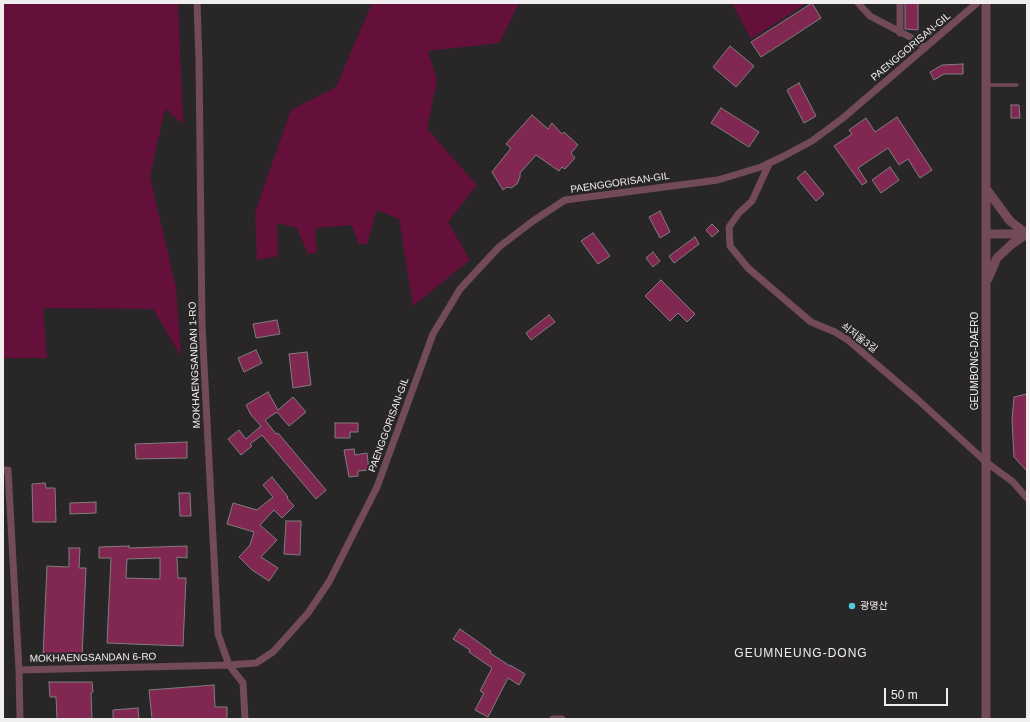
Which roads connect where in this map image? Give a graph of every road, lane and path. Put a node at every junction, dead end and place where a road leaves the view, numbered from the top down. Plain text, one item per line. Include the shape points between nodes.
1 (197, 3) edge
2 (858, 3) edge
3 (900, 3) edge
4 (977, 3) edge
5 (986, 3) edge
6 (900, 33) junction
7 (925, 48) junction
8 (987, 85) junction
9 (1017, 85) dead end
10 (768, 164) junction
11 (987, 190) junction
12 (986, 234) junction
13 (1027, 234) edge
14 (986, 282) junction
15 (986, 462) junction
16 (3, 470) edge
17 (1027, 498) edge
18 (229, 665) junction
19 (19, 670) junction
20 (20, 719) edge
21 (245, 719) edge
22 (553, 719) edge
23 (562, 719) edge
24 (986, 719) edge

1 - 18 street, MOKHAENGSANDAN 1-RO via 202,326 218,634
2 - 6 street via 870,16
3 - 6 street
4 - 7 street, PAENGGORISAN-GIL
5 - 8 street, GEUMBONG-DAERO
6 - 7 street
7 - 10 street, PAENGGORISAN-GIL via 843,118 818,136
8 - 9 lane
8 - 11 street, GEUMBONG-DAERO
10 - 15 street, 쇠저울3길 via 752,201 729,227 730,246 748,268 811,322 848,340
10 - 18 street, PAENGGORISAN-GIL via 718,180 565,200 499,247 460,289 433,334 377,487 328,582 308,613 273,652 256,663
11 - 12 street, GEUMBONG-DAERO
11 - 13 street via 1010,221
12 - 13 street
12 - 14 street, GEUMBONG-DAERO
13 - 14 street via 997,258
14 - 15 street, GEUMBONG-DAERO
15 - 17 street, 쇠저울3길 via 1013,482
15 - 24 street, GEUMBONG-DAERO
16 - 19 street, MOKHAENGSANDAN 6-RO via 8,470
18 - 19 street, MOKHAENGSANDAN 6-RO
18 - 21 street, MOKHAENGSANDAN 1-RO via 243,683
19 - 20 street
22 - 23 street

